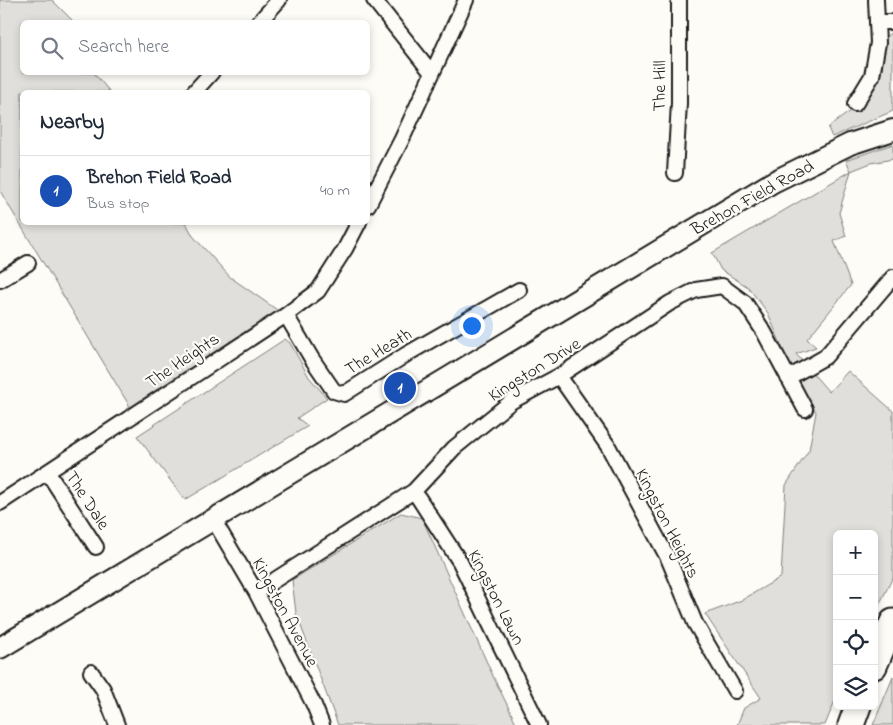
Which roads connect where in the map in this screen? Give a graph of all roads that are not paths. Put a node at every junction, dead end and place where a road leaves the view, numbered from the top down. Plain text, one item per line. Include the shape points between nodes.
1 (279, 0) edge
2 (374, 0) edge
3 (466, 0) edge
4 (679, 0) edge
5 (876, 0) edge
6 (261, 20) edge
7 (878, 22) junction
8 (893, 22) edge
9 (431, 72) junction
10 (209, 75) edge
11 (196, 90) edge
12 (855, 104) dead end
13 (893, 130) edge
14 (675, 173) dead end
15 (370, 201) edge
16 (357, 225) edge
17 (28, 263) dead end
18 (893, 277) edge
19 (0, 280) edge
20 (519, 290) dead end
21 (286, 314) junction
22 (559, 376) junction
23 (788, 378) junction
24 (805, 409) dead end
25 (48, 473) junction
26 (414, 491) junction
27 (0, 503) edge
28 (213, 519) junction
29 (96, 548) dead end
30 (256, 592) junction
31 (893, 622) edge
32 (0, 648) edge
33 (874, 665) edge
34 (91, 672) dead end
35 (735, 691) dead end
36 (857, 710) edge
37 (117, 725) edge
38 (322, 725) edge
39 (539, 725) edge
40 (851, 725) edge

1 - 6 street
2 - 9 street
3 - 9 street
4 - 14 street, The Hill
5 - 7 street
7 - 8 street
7 - 12 street via 872,76
9 - 15 street
10 - 11 street
13 - 28 main road, Brehon Field Road via 850,144 773,182
16 - 21 street, The Heights via 318,291
17 - 19 street
18 - 23 street via 825,357
20 - 21 street, The Heath via 344,394 334,391
21 - 25 street, The Heights
22 - 23 street, Kingston Drive via 670,303 696,290 722,286 745,303
22 - 26 street, Kingston Drive via 512,401 454,448
22 - 35 street, Kingston Heights via 608,446 669,560 695,623
23 - 24 street, Kingston Drive
25 - 27 street, The Heights
25 - 29 street, The Dale
26 - 30 street, Kingston Drive
26 - 39 street, Kingston Lawn via 460,562
28 - 30 street, Kingston Avenue
28 - 32 main road, Brehon Field Road
30 - 38 street, Kingston Avenue
31 - 33 highway
34 - 37 street via 103,690
36 - 40 highway

